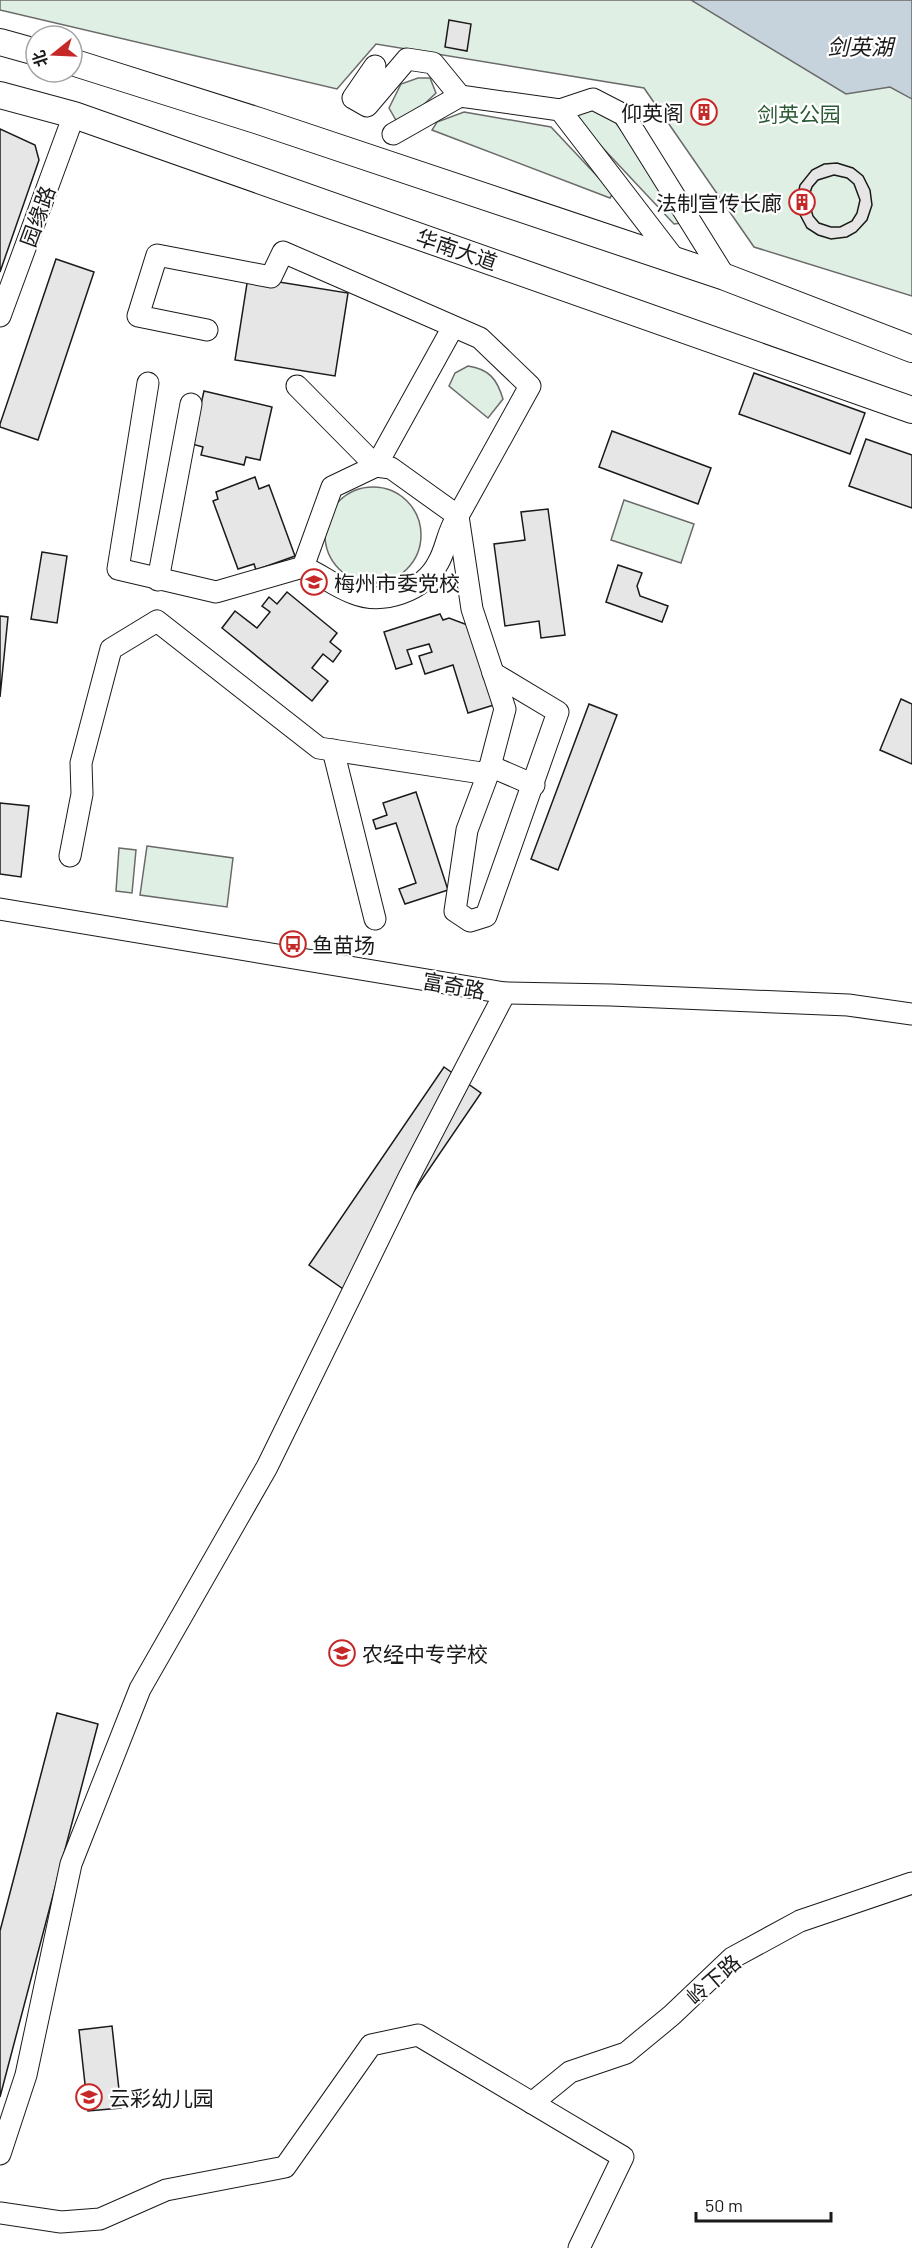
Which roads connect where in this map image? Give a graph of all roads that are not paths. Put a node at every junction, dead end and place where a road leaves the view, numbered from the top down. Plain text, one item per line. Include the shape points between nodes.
1 (0, 42) edge
2 (24, 49) edge
3 (84, 66) edge
4 (375, 66) dead end
5 (0, 96) edge
6 (460, 96) junction
7 (560, 110) junction
8 (74, 115) junction
9 (393, 134) dead end
10 (676, 261) junction
11 (725, 278) junction
12 (0, 316) edge
13 (453, 327) junction
14 (207, 330) dead end
15 (912, 349) edge
16 (148, 383) dead end
17 (297, 386) dead end
18 (191, 404) dead end
19 (912, 410) edge
20 (376, 466) junction
21 (458, 516) junction
22 (303, 567) junction
23 (158, 580) junction
24 (493, 673) junction
25 (333, 750) junction
26 (489, 770) junction
27 (534, 785) junction
28 (70, 856) dead end
29 (0, 909) edge
30 (375, 919) dead end
31 (505, 993) junction
32 (912, 1014) edge
33 (912, 1883) edge
34 (532, 2103) junction
35 (0, 2154) edge
36 (0, 2213) edge
37 (579, 2248) edge

1 - 2 main road
3 - 10 main road
4 - 6 street via 353,98 368,106 407,59 433,63
5 - 8 main road, 华南大道
6 - 7 street
6 - 9 street
7 - 10 street
7 - 11 street via 593,99 624,115
8 - 12 street, 园缘路
8 - 19 main road, 华南大道
10 - 11 main road
11 - 15 main road
13 - 14 street via 284,252 271,277 157,255 138,316
13 - 20 street
13 - 21 street via 480,339 530,386
16 - 23 street via 118,569
17 - 20 street
18 - 23 street
20 - 21 street via 391,468
20 - 22 street via 332,487
21 - 22 street via 449,528 438,564 414,589 380,598 353,594
21 - 24 street via 472,609
22 - 23 street via 216,592
24 - 26 street via 505,709
24 - 27 street via 558,712
25 - 26 street
25 - 28 street via 320,748 157,621 111,649 81,763 82,794
25 - 30 street
26 - 27 street
26 - 27 street via 467,830 455,911 470,921 486,916
29 - 31 street, 富奇路
31 - 32 street, 富奇路 via 848,1005
31 - 35 street via 409,1177 267,1467 140,1689 71,1864 26,2075
33 - 34 street, 岭下路 via 800,1921 732,1958 626,2053 570,2072
34 - 36 street via 418,2035 371,2045 285,2167 166,2190 100,2219 61,2222
34 - 37 street via 623,2157

